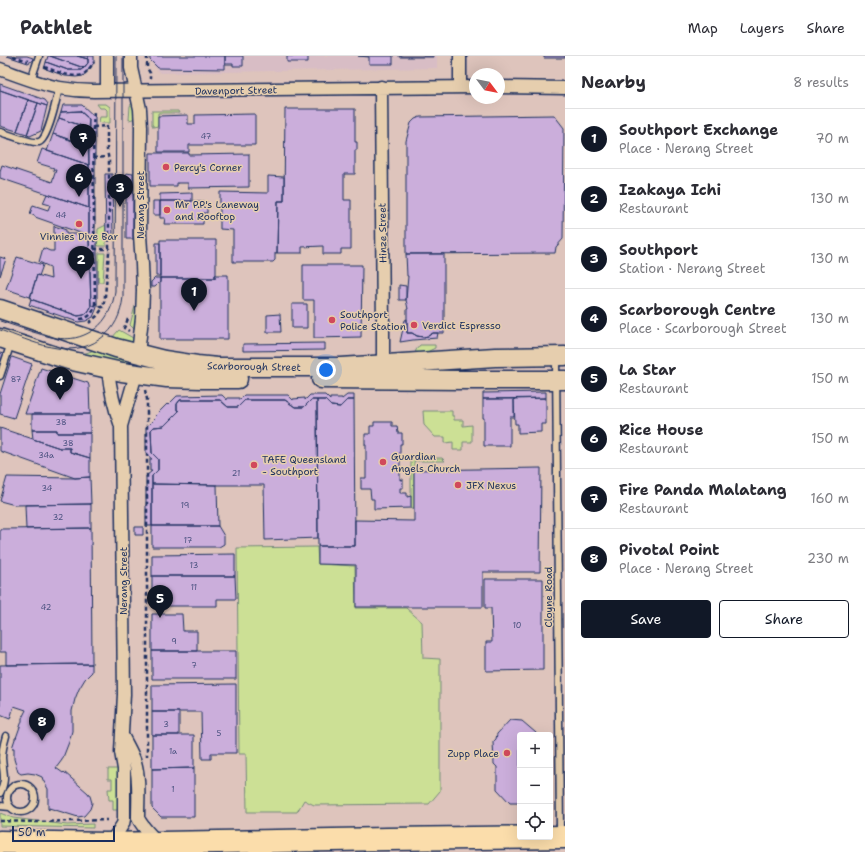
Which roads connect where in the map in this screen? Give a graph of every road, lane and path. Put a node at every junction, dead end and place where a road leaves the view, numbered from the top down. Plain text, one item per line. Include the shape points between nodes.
1 (13, 56) edge
2 (39, 56) edge
3 (107, 56) edge
4 (131, 56) edge
5 (147, 56) edge
6 (460, 56) edge
7 (94, 62) dead end
8 (36, 64) junction
9 (0, 69) edge
10 (150, 79) dead end
11 (31, 80) junction
12 (460, 86) junction
13 (469, 87) edge
14 (505, 87) edge
15 (59, 88) junction
16 (381, 88) junction
17 (565, 88) edge
18 (108, 91) junction
19 (135, 91) junction
20 (94, 110) dead end
21 (93, 127) junction
22 (0, 132) edge
23 (108, 157) junction
24 (93, 158) junction
25 (94, 249) junction
26 (109, 249) junction
27 (95, 303) junction
28 (103, 308) junction
29 (0, 309) edge
30 (82, 319) junction
31 (80, 324) dead end
32 (6, 340) edge
33 (138, 354) junction
34 (561, 356) edge
35 (108, 369) junction
36 (382, 371) junction
37 (141, 375) junction
38 (0, 376) edge
39 (561, 380) edge
40 (121, 426) junction
41 (122, 735) junction
42 (6, 736) dead end
43 (147, 762) dead end
44 (0, 793) edge
45 (0, 806) edge
46 (10, 807) junction
47 (107, 820) dead end
48 (0, 821) edge
49 (562, 837) edge
50 (0, 842) edge
51 (158, 843) junction
52 (110, 844) junction

1 - 8 path
2 - 8 lane
3 - 18 street
4 - 19 street, Nerang Street
5 - 10 path
6 - 12 street
7 - 8 path via 83,75 78,76 66,75
8 - 11 lane
9 - 11 street, Davenport Street
11 - 15 street, Davenport Street
12 - 13 street, Davenport Street
12 - 16 street, Davenport Street
14 - 17 street
15 - 18 street, Davenport Street
15 - 22 lane via 46,136 41,141 32,142
16 - 19 street, Davenport Street
16 - 36 street, Hinze Street
18 - 19 street, Davenport Street
19 - 33 street, Nerang Street via 141,127 140,235 143,290
20 - 21 path
21 - 23 path via 107,126
21 - 24 path
23 - 24 path
23 - 26 path
24 - 25 path
25 - 26 path
25 - 27 path
26 - 28 path
27 - 28 path
27 - 30 path via 92,312
28 - 30 path via 89,324
29 - 33 main road, Scarborough Street
30 - 31 path
32 - 35 main road, Scarborough Street via 68,360
32 - 38 lane
33 - 36 main road, Scarborough Street via 217,367 341,367
34 - 36 main road, Scarborough Street via 495,357
34 - 39 lane, Cloyne Road
35 - 37 main road, Scarborough Street
35 - 40 street, Nerang Street
36 - 37 main road, Scarborough Street via 194,379
36 - 39 main road, Scarborough Street via 466,380
37 - 40 street, Nerang Street
37 - 43 path via 147,399
39 - 49 lane, Cloyne Road
40 - 41 street, Nerang Street via 124,694
41 - 51 street, Nerang Street via 136,766 138,818
41 - 52 street, Nerang Street via 124,819
42 - 44 lane via 2,749 5,776
45 - 46 lane
46 - 46 lane via 7,797 12,786 21,784 30,787 35,800 31,808 18,812
47 - 48 path
49 - 51 highway
50 - 52 highway
51 - 52 highway

